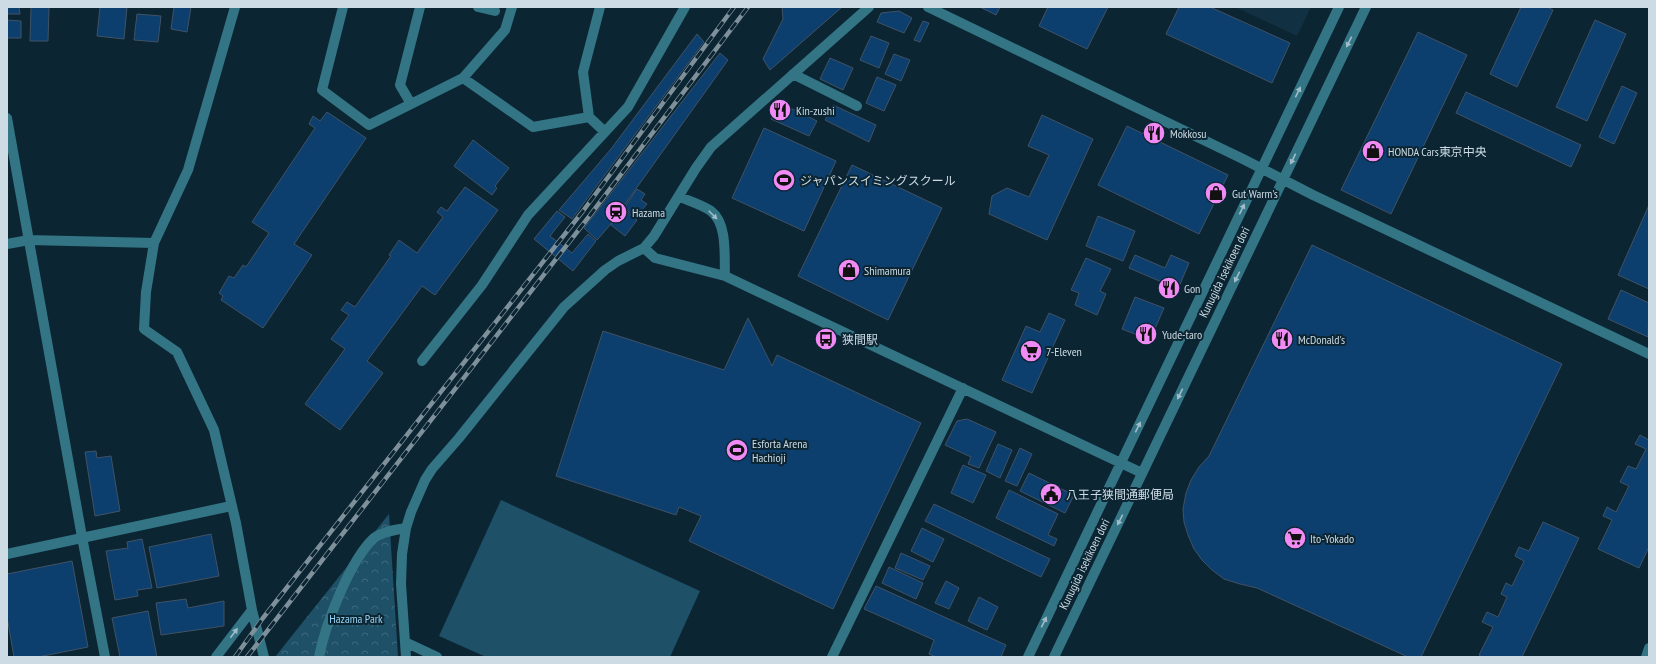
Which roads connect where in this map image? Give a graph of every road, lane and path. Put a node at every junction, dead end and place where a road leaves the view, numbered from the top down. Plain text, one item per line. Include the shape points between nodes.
1 (235, 7) edge
2 (343, 7) edge
3 (420, 7) edge
4 (478, 7) edge
5 (512, 7) edge
6 (600, 7) edge
7 (685, 7) edge
8 (869, 7) edge
9 (928, 7) edge
10 (1339, 7) edge
11 (1366, 7) edge
12 (495, 11) dead end
13 (793, 74) junction
14 (463, 78) junction
15 (411, 104) junction
16 (857, 106) dead end
17 (588, 117) junction
18 (7, 118) edge
19 (605, 132) junction
20 (1262, 169) junction
21 (1283, 180) junction
22 (680, 197) junction
23 (29, 240) junction
24 (154, 243) junction
25 (7, 244) edge
26 (644, 248) junction
27 (725, 276) junction
28 (1649, 354) edge
29 (422, 361) dead end
30 (963, 388) junction
31 (1121, 462) junction
32 (1142, 472) junction
33 (231, 506) junction
34 (406, 528) junction
35 (82, 537) junction
36 (7, 554) edge
37 (252, 610) junction
38 (405, 642) junction
39 (1649, 648) edge
40 (105, 657) edge
41 (216, 657) edge
42 (264, 657) edge
43 (319, 657) edge
44 (406, 657) edge
45 (437, 657) edge
46 (832, 657) edge
47 (1028, 657) edge
48 (1054, 657) edge
49 (1646, 657) edge

1 - 24 street via 188,170
2 - 15 street via 322,90 369,125
3 - 15 street via 400,85
4 - 12 street
5 - 14 street via 505,30
6 - 17 street via 583,72
7 - 19 street via 628,107
8 - 13 street
9 - 20 street
20 -> 10 street, Kunugida isekikoen dori
11 -> 21 street, Kunugida isekikoen dori
13 - 16 street
13 - 22 street via 711,147
14 - 15 street
14 - 17 street via 534,127
17 - 19 street
18 - 23 street
19 - 29 street via 528,215 482,285
20 - 21 street
31 -> 20 street, Kunugida isekikoen dori
21 - 28 street
21 -> 32 street, Kunugida isekikoen dori
22 - 26 street
22 -> 27 street via 711,211 720,222 723,232
23 - 24 street
23 - 25 street
23 - 35 street
24 - 33 street via 146,292 144,329 177,352 214,430
26 - 27 street via 655,258
26 - 34 street via 605,270 564,307 432,469 417,496
27 - 30 street
30 - 31 street
30 - 46 street
31 - 32 street
47 -> 31 street, Kunugida isekikoen dori
32 -> 48 street, Kunugida isekikoen dori
33 - 35 street
33 - 37 street
34 - 38 street via 401,569
34 - 43 street via 385,532 375,538 363,552 338,598
35 - 36 street
35 - 40 street
41 -> 37 street
37 - 42 street
38 - 44 street
38 - 45 street
39 - 49 street

